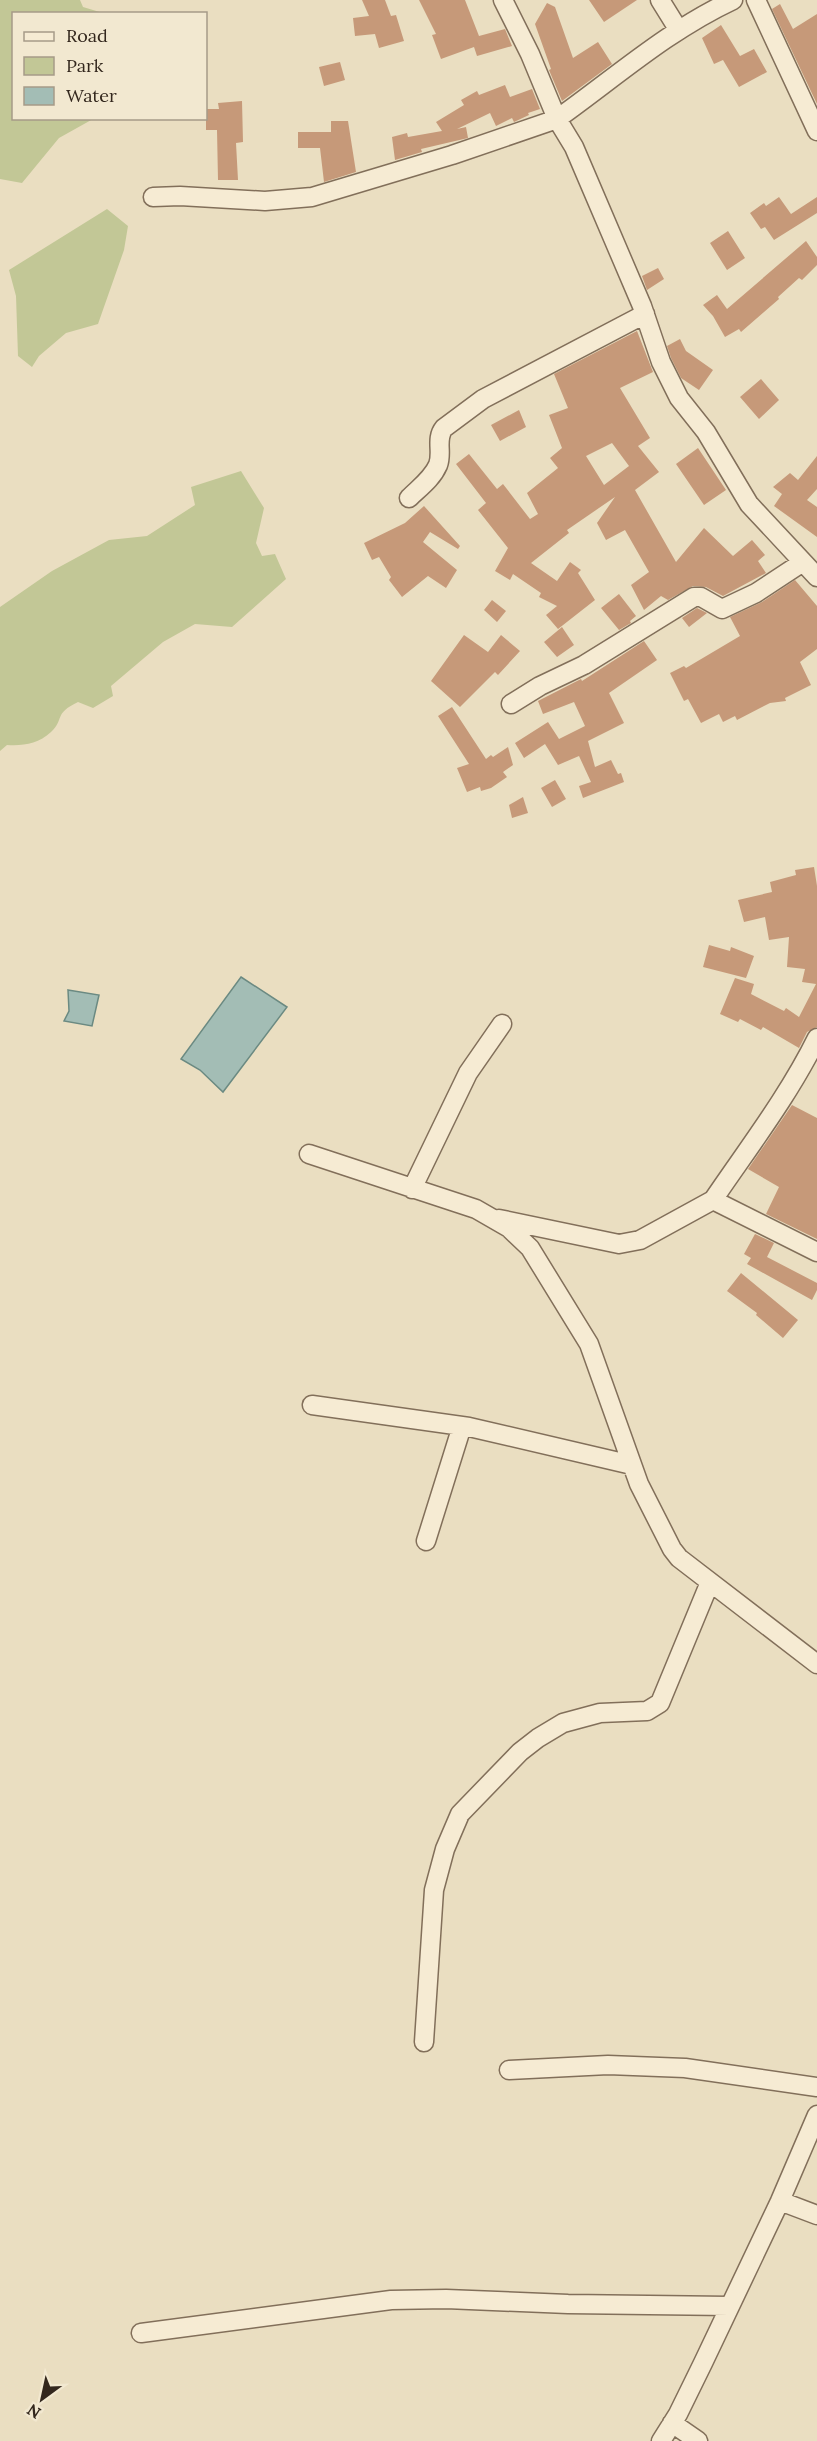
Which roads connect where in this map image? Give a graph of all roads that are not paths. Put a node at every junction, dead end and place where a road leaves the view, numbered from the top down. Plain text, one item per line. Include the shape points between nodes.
1 (503, 0) edge
2 (660, 0) edge
3 (731, 0) edge
4 (756, 0) edge
5 (678, 29) junction
6 (557, 119) junction
7 (817, 131) edge
8 (153, 196) dead end
9 (645, 314) junction
10 (409, 498) dead end
11 (803, 562) junction
12 (817, 576) edge
13 (511, 704) dead end
14 (502, 1024) dead end
15 (817, 1038) edge
16 (309, 1154) dead end
17 (412, 1189) junction
18 (713, 1200) junction
19 (495, 1218) junction
20 (817, 1252) edge
21 (312, 1405) dead end
22 (462, 1426) junction
23 (632, 1465) junction
24 (426, 1542) dead end
25 (710, 1582) junction
26 (817, 1664) edge
27 (424, 2042) dead end
28 (509, 2070) dead end
29 (817, 2087) edge
30 (817, 2115) edge
31 (780, 2201) junction
32 (817, 2215) edge
33 (729, 2306) junction
34 (141, 2333) dead end
35 (672, 2423) junction
36 (661, 2441) edge
37 (698, 2441) edge

1 - 6 street
2 - 5 street
3 - 5 street
4 - 7 street
5 - 6 street
6 - 8 street via 312,196 265,201
6 - 9 street via 574,147
9 - 10 street via 483,399 444,428 439,434 437,466
9 - 11 street via 679,399 706,432 749,504
11 - 12 street
11 - 13 street via 723,609 694,597 584,665
14 - 17 street via 468,1072
15 - 18 street via 770,1118
16 - 17 street
17 - 19 street
18 - 19 street via 640,1240 619,1244
18 - 20 street
19 - 23 street via 530,1248 590,1344
21 - 22 street
22 - 23 street
22 - 24 street
23 - 25 street via 672,1549
25 - 26 street
25 - 27 street via 660,1703 647,1711 600,1713 562,1723 520,1752 460,1814 434,1890
28 - 29 street via 608,2065 685,2068
30 - 31 street
31 - 32 street
31 - 33 street
33 - 34 street via 391,2300
33 - 35 street
35 - 36 street
35 - 37 street

